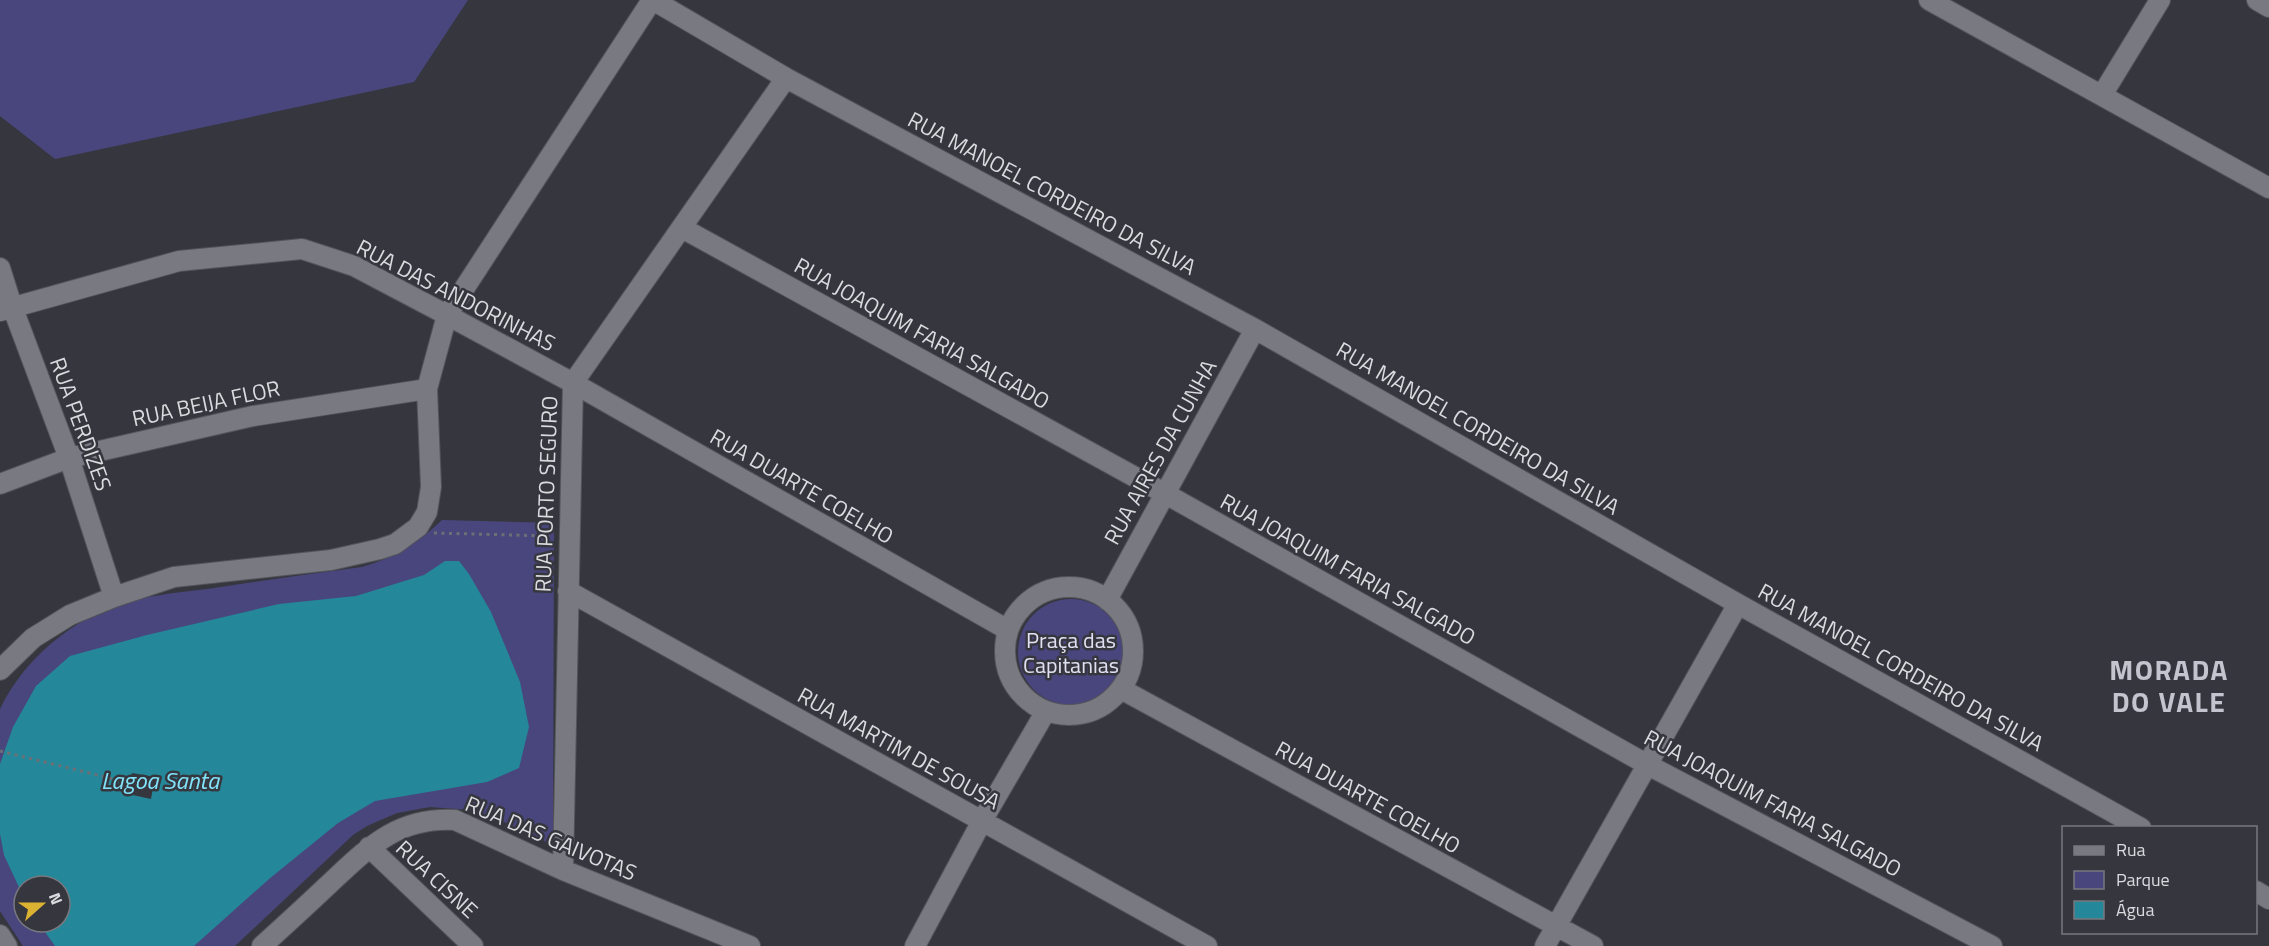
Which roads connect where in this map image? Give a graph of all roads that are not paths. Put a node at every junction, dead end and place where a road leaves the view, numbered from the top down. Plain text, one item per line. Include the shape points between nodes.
1 (652, 0) edge
2 (1929, 0) edge
3 (2160, 0) edge
4 (2257, 0) edge
5 (2269, 7) edge
6 (786, 78) junction
7 (2102, 95) junction
8 (2269, 188) edge
9 (682, 228) junction
10 (0, 268) edge
11 (6, 308) edge
12 (447, 315) junction
13 (1255, 328) junction
14 (573, 383) junction
15 (427, 388) junction
16 (69, 458) junction
17 (0, 484) edge
18 (1164, 493) junction
19 (568, 591) junction
20 (114, 597) junction
21 (1107, 600) junction
22 (1738, 604) junction
23 (1008, 630) junction
24 (0, 670) edge
25 (1121, 689) junction
26 (1046, 711) junction
27 (1648, 765) junction
28 (982, 821) junction
29 (2137, 826) edge
30 (369, 847) junction
31 (563, 870) junction
32 (1556, 927) junction
33 (0, 935) edge
34 (744, 945) edge
35 (7, 946) edge
36 (262, 946) edge
37 (473, 946) edge
38 (915, 946) edge
39 (1207, 946) edge
40 (1545, 946) edge
41 (1593, 946) edge
42 (1992, 946) edge

1 - 6 street, RUA MANOEL CORDEIRO DA SILVA
1 - 12 street
2 - 7 street
3 - 7 street
4 - 5 street
6 - 9 street, RUA PORTO SEGURO
6 - 13 street, RUA MANOEL CORDEIRO DA SILVA
7 - 8 street
9 - 14 street, RUA PORTO SEGURO
9 - 18 street, RUA JOAQUIM FARIA SALGADO
10 - 11 street, RUA PERDIZES
11 - 12 street, RUA DAS ANDORINHAS via 179,261 302,249 354,266
11 - 16 street, RUA PERDIZES
12 - 14 street, RUA DAS ANDORINHAS
12 - 15 street
13 - 18 street, RUA AIRES DA CUNHA
13 - 22 street, RUA MANOEL CORDEIRO DA SILVA
14 - 19 street, RUA PORTO SEGURO
14 - 23 street, RUA DUARTE COELHO
15 - 16 street, RUA BEIJA FLOR via 253,416
15 - 20 street via 431,487 428,512 412,533 380,549 332,560 174,577
16 - 17 street, RUA BEIJA FLOR
16 - 20 street, RUA PERDIZES
18 - 21 street, RUA AIRES DA CUNHA
18 - 27 street, RUA JOAQUIM FARIA SALGADO
19 - 28 street, RUA MARTIM DE SOUSA
19 - 31 street, RUA PORTO SEGURO
20 - 24 street via 70,615 33,638
21 - 23 street via 1086,589 1062,586 1039,594 1020,609
21 - 25 street via 1124,618 1132,641 1131,666
22 - 27 street
22 - 29 street, RUA MANOEL CORDEIRO DA SILVA
23 - 26 street via 1005,658 1011,678 1023,696
25 - 26 street via 1106,704 1088,713
25 - 32 street, RUA DUARTE COELHO
26 - 28 street
27 - 32 street
27 - 42 street, RUA JOAQUIM FARIA SALGADO
28 - 38 street
28 - 39 street, RUA MARTIM DE SOUSA
30 - 31 street, RUA DAS GAIVOTAS via 412,824 455,820
30 - 36 street, RUA DAS GAIVOTAS
30 - 37 street, RUA CISNE
31 - 34 street, RUA DAS GAIVOTAS
32 - 40 street
32 - 41 street, RUA DUARTE COELHO
33 - 35 street

